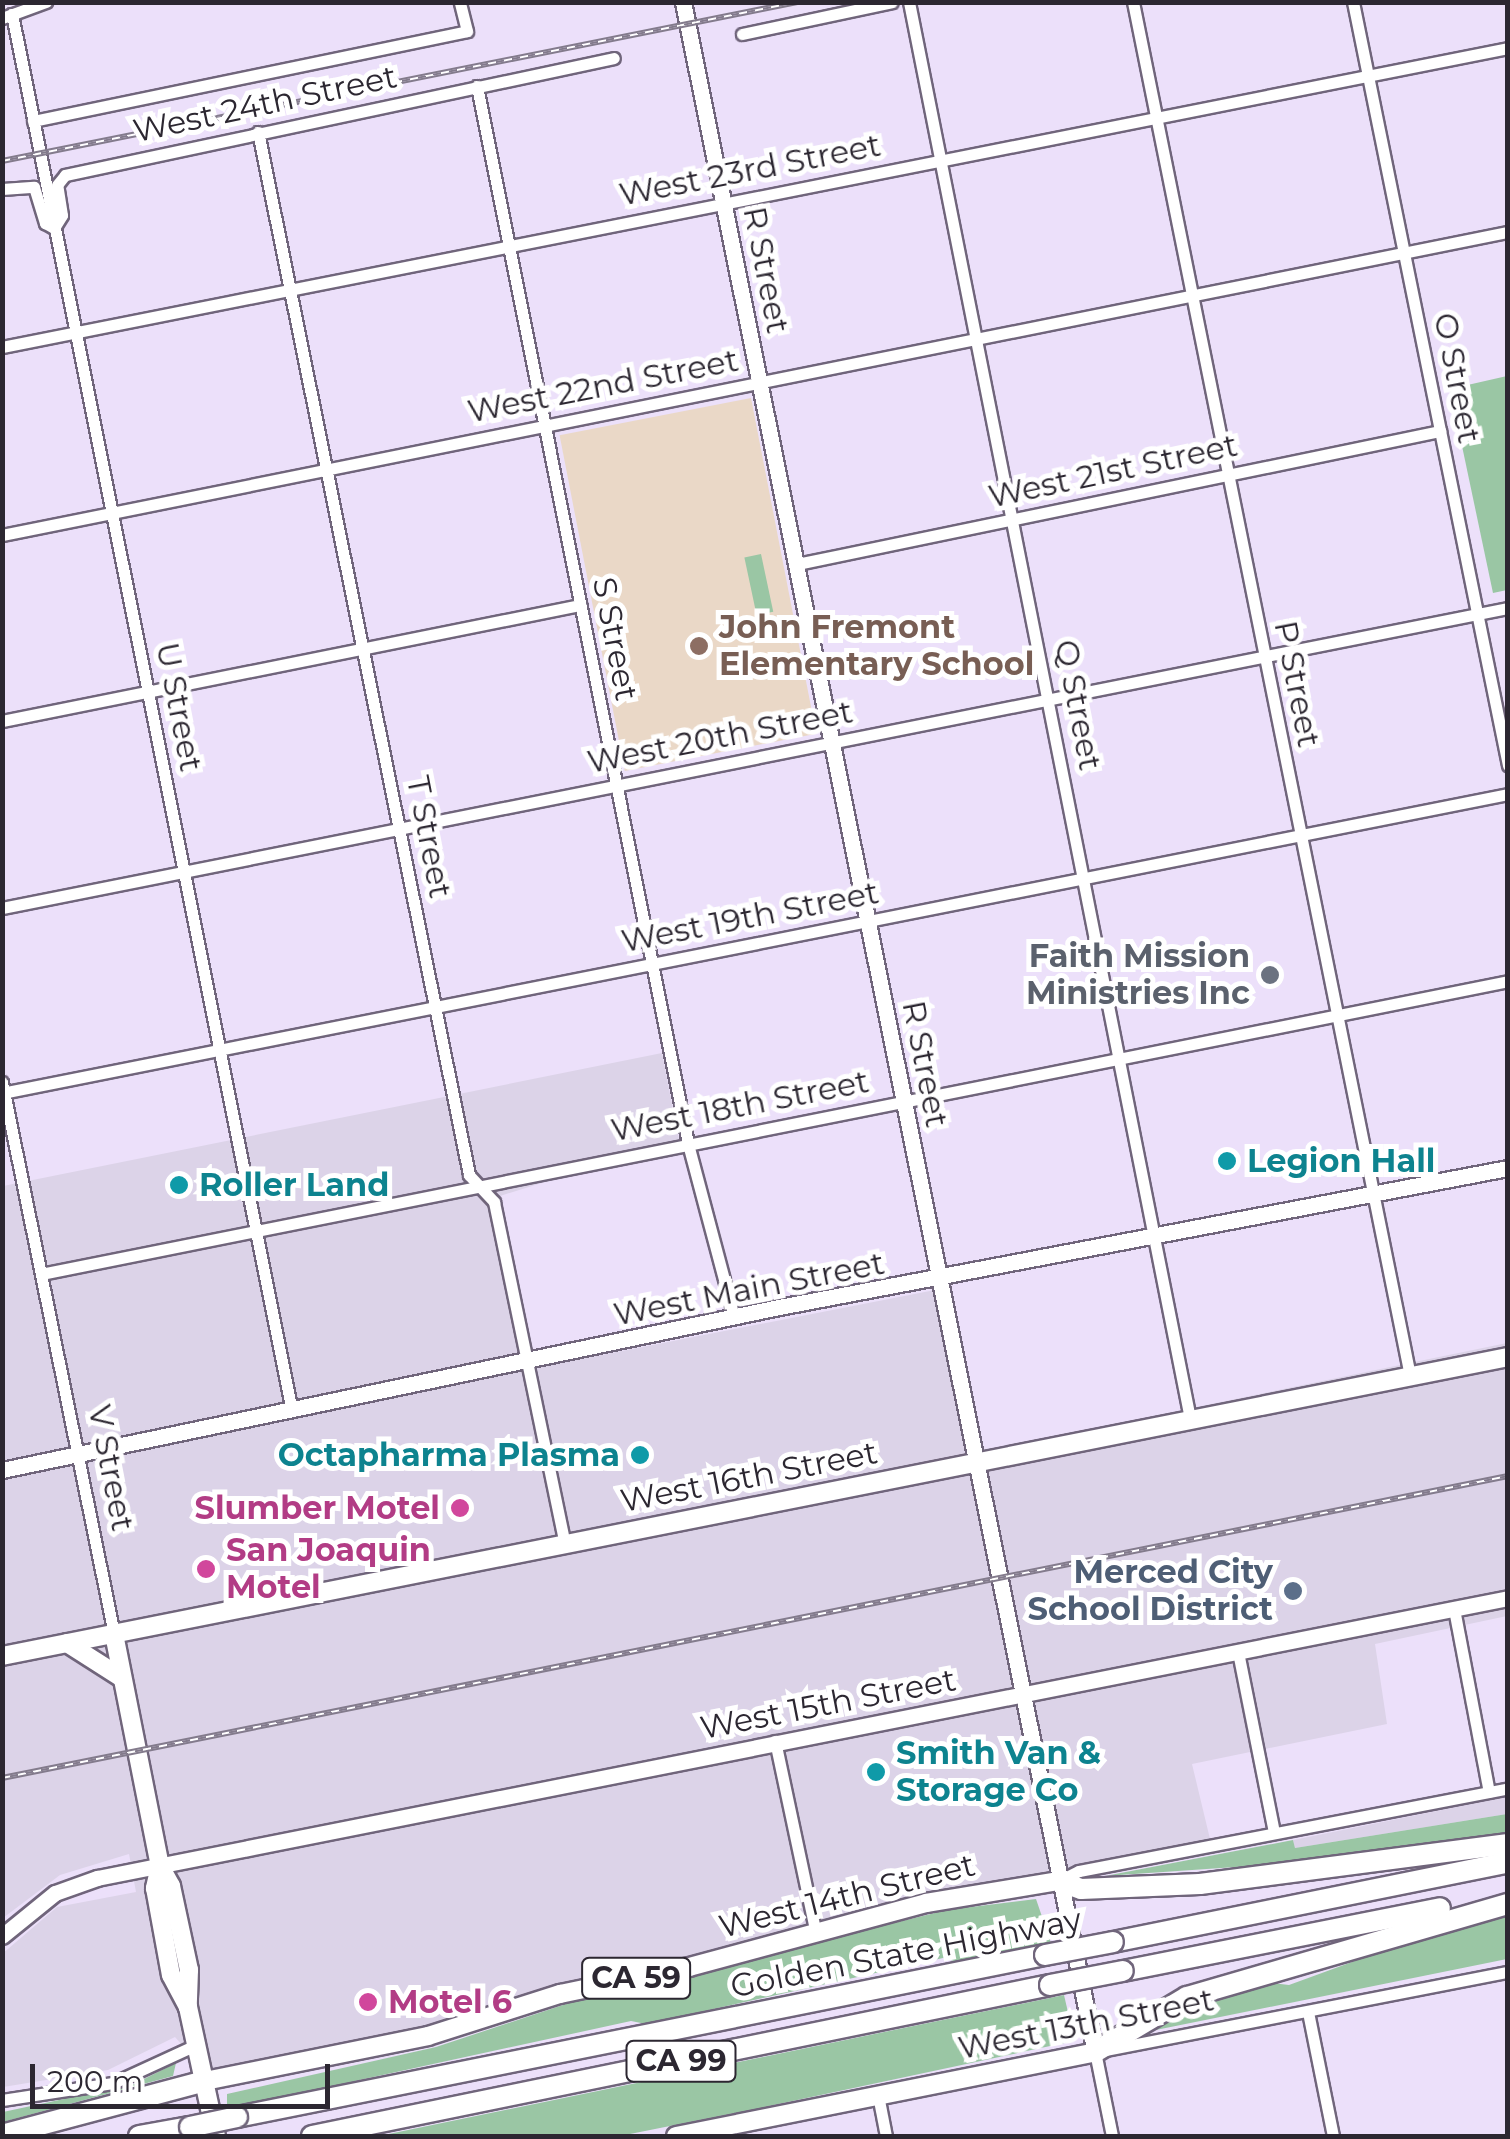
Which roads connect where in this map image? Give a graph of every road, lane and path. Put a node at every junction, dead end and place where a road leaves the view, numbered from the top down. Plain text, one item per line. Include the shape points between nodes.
1 (46, 2) edge
2 (460, 2) edge
3 (683, 2) edge
4 (892, 2) edge
5 (909, 2) edge
6 (1133, 2) edge
7 (1352, 2) edge
8 (7, 16) edge
9 (742, 34) dead end
10 (1508, 48) edge
11 (614, 58) dead end
12 (1368, 76) junction
13 (477, 86) junction
14 (1156, 118) junction
15 (34, 121) junction
16 (258, 132) junction
17 (940, 160) junction
18 (2, 190) edge
19 (725, 203) junction
20 (54, 228) junction
21 (1508, 232) edge
22 (509, 246) junction
23 (1404, 253) junction
24 (290, 290) junction
25 (1193, 295) junction
26 (76, 332) junction
27 (976, 339) junction
28 (2, 347) edge
29 (760, 382) junction
30 (544, 426) junction
31 (1440, 431) junction
32 (326, 470) junction
33 (1227, 476) junction
34 (112, 512) junction
35 (1012, 520) junction
36 (2, 534) edge
37 (797, 564) junction
38 (580, 605) junction
39 (1508, 608) edge
40 (1477, 614) junction
41 (363, 648) junction
42 (1264, 656) junction
43 (148, 692) junction
44 (1048, 699) junction
45 (2, 721) edge
46 (832, 742) junction
47 (1508, 765) edge
48 (616, 786) junction
49 (1508, 794) edge
50 (399, 828) junction
51 (1300, 835) junction
52 (184, 872) junction
53 (1085, 878) junction
54 (2, 908) edge
55 (869, 921) junction
56 (652, 964) junction
57 (1508, 981) edge
58 (436, 1008) junction
59 (1336, 1016) junction
60 (220, 1050) junction
61 (1120, 1058) junction
62 (3, 1089) edge
63 (905, 1102) junction
64 (688, 1144) junction
65 (1508, 1168) edge
66 (482, 1186) junction
67 (1372, 1195) junction
68 (256, 1231) junction
69 (1156, 1238) junction
70 (41, 1274) junction
71 (940, 1281) junction
72 (734, 1316) junction
73 (1508, 1357) edge
74 (527, 1364) junction
75 (1410, 1376) junction
76 (292, 1411) junction
77 (1190, 1418) junction
78 (78, 1455) junction
79 (975, 1462) junction
80 (2, 1470) edge
81 (565, 1544) junction
82 (1508, 1598) edge
83 (1454, 1609) junction
84 (114, 1634) junction
85 (68, 1643) junction
86 (1238, 1652) junction
87 (2, 1656) edge
88 (122, 1678) junction
89 (1021, 1695) junction
90 (775, 1741) junction
91 (1508, 1788) edge
92 (1489, 1792) junction
93 (1274, 1832) junction
94 (1508, 1844) edge
95 (1508, 1862) edge
96 (160, 1866) junction
97 (1059, 1881) junction
98 (1508, 1894) edge
99 (1508, 1904) edge
100 (816, 1934) junction
101 (2, 1936) edge
102 (1508, 1972) edge
103 (1308, 2012) junction
104 (196, 2044) junction
105 (1095, 2052) junction
106 (210, 2080) junction
107 (878, 2095) junction
108 (2, 2100) edge
109 (2, 2134) edge
110 (140, 2136) edge
111 (216, 2136) edge
112 (312, 2136) edge
113 (676, 2136) edge
114 (886, 2136) edge
115 (1112, 2136) edge
116 (1333, 2136) edge

1 - 8 street
2 - 15 street via 466,31
3 - 19 street, R Street
4 - 9 street
5 - 17 street, Q Street
6 - 14 street, P Street
7 - 12 street, O Street
8 - 15 street, U Street
10 - 12 street, West 23rd Street
11 - 13 street, West 24th Street
12 - 14 street, West 23rd Street
12 - 23 street, O Street
13 - 16 street, West 24th Street
13 - 22 street, S Street
14 - 17 street, West 23rd Street
14 - 25 street, P Street
15 - 20 street, U Street
16 - 20 street, West 24th Street via 65,175 57,184 62,216
16 - 24 street, T Street
17 - 19 street, West 23rd Street
17 - 27 street, Q Street
18 - 20 street via 34,187
19 - 22 street, West 23rd Street
19 - 29 street, R Street
20 - 26 street, U Street
21 - 23 street, West 22nd Street
22 - 24 street, West 23rd Street
22 - 30 street, S Street
23 - 25 street, West 22nd Street
23 - 31 street, O Street
24 - 26 street, West 23rd Street
24 - 32 street, T Street
25 - 27 street, West 22nd Street
25 - 33 street, P Street
26 - 28 street, West 23rd Street
26 - 34 street, U Street
27 - 29 street, West 22nd Street
27 - 35 street, Q Street
29 - 30 street, West 22nd Street
29 - 37 street, R Street
30 - 32 street, West 22nd Street
30 - 38 street, S Street
31 - 33 street, West 21st Street
31 - 40 street, O Street
32 - 34 street, West 22nd Street
32 - 41 street, T Street
33 - 35 street, West 21st Street
33 - 42 street, P Street
34 - 36 street, West 22nd Street
34 - 43 street, U Street
35 - 37 street, West 21st Street
35 - 44 street, Q Street
37 - 46 street, R Street
38 - 41 street
38 - 48 street, S Street
39 - 40 street, West 20th Street
40 - 42 street, West 20th Street
40 - 47 street, O Street
41 - 43 street
41 - 50 street, T Street
42 - 44 street, West 20th Street
42 - 51 street, P Street
43 - 45 street
43 - 52 street, U Street
44 - 46 street, West 20th Street
44 - 53 street, Q Street
46 - 48 street, West 20th Street
46 - 55 street, R Street
48 - 50 street, West 20th Street
48 - 56 street, S Street
49 - 51 street, West 19th Street
50 - 52 street, West 20th Street
50 - 58 street, T Street
51 - 53 street, West 19th Street
51 - 59 street, P Street
52 - 54 street, West 20th Street
52 - 60 street, U Street
53 - 55 street, West 19th Street
53 - 61 street, Q Street
55 - 56 street, West 19th Street
55 - 63 street, R Street
56 - 58 street, West 19th Street
56 - 64 street, S Street
57 - 59 street, West 18th Street
58 - 60 street, West 19th Street
58 - 66 street, T Street via 469,1174
59 - 61 street, West 18th Street
59 - 67 street, P Street
60 - 62 street, West 19th Street
60 - 68 street, U Street
61 - 63 street, West 18th Street
61 - 69 street, Q Street
62 - 70 street, V Street
63 - 64 street, West 18th Street
63 - 71 street, R Street
64 - 66 street, West 18th Street
64 - 72 street, S Street
65 - 67 street, West Main Street
66 - 68 street, West 18th Street
66 - 74 street, T Street via 494,1202
67 - 69 street, West Main Street
67 - 75 street, P Street
68 - 70 street, West 18th Street
68 - 76 street, U Street
69 - 71 street, West Main Street
69 - 77 street, Q Street
70 - 78 street, V Street
71 - 72 street, West Main Street
71 - 79 street, R Street
72 - 74 street, West Main Street
73 - 75 main road, West 16th Street
74 - 76 street, West Main Street
74 - 81 street, T Street
75 - 77 main road, West 16th Street
76 - 78 street, West Main Street
77 - 79 main road, West 16th Street
78 - 80 street, West Main Street
78 - 84 street, V Street
79 - 81 main road, West 16th Street
79 - 89 street, R Street
81 - 84 main road, West 16th Street
82 - 83 street, West 15th Street
83 - 86 street, West 15th Street
83 - 92 street
84 - 85 main road, West 16th Street
84 - 88 main road, V Street
85 - 87 main road, West 16th Street
85 - 88 main road
86 - 89 street, West 15th Street
86 - 93 street
88 - 96 main road, V Street
89 - 90 street, West 15th Street
89 - 97 street, R Street
90 - 96 street, West 15th Street
90 - 100 street
91 - 92 street, West 14th Street
92 - 93 street, West 14th Street
93 - 97 street, West 14th Street via 1079,1870
94 - 97 highway, CA 59 via 1200,1884 1080,1888
95 - 110 highway, Golden State Highway / CA 99, bridge
96 - 101 street, West 15th Street via 55,1892
96 - 104 main road, V Street via 154,1888 171,1974 188,2006
97 - 100 main road, West 14th Street / CA 59 via 926,1903
97 - 105 street, R Street
98 - 112 highway, Golden State Highway / CA 99, bridge
99 - 105 highway via 1187,1997 1114,2034
100 - 106 main road, West 14th Street / CA 59 via 560,1994 416,2038
102 - 103 street, West 13th Street
103 - 105 street, West 13th Street
103 - 116 street
104 - 106 main road, V Street
104 - 108 street via 113,2082
105 - 107 main road, West 13th Street
105 - 115 street, R Street
106 - 109 highway
106 - 111 main road, V Street
107 - 113 main road, West 13th Street
107 - 114 street

